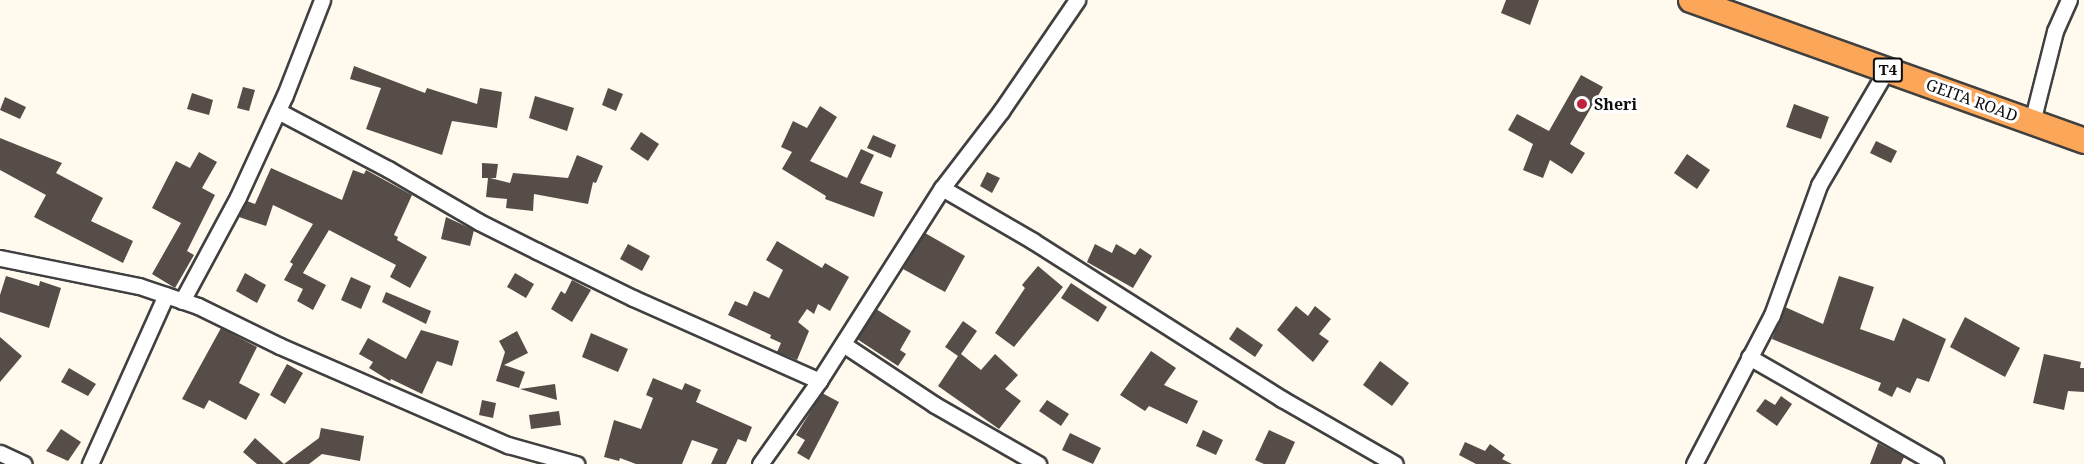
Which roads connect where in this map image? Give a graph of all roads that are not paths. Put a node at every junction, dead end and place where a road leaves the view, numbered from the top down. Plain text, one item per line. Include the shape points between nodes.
1 (322, 0) edge
2 (1077, 0) edge
3 (1691, 0) edge
4 (2069, 0) edge
5 (1715, 4) edge
6 (1887, 69) junction
7 (278, 111) junction
8 (2032, 122) junction
9 (2084, 141) edge
10 (942, 188) junction
11 (0, 258) edge
12 (166, 295) junction
13 (182, 301) junction
14 (843, 344) junction
15 (1749, 357) junction
16 (819, 381) junction
17 (0, 453) edge
18 (24, 464) edge
19 (90, 464) edge
20 (576, 464) edge
21 (760, 464) edge
22 (1038, 464) edge
23 (1395, 464) edge
24 (1694, 464) edge
25 (1936, 464) edge

1 - 7 street
2 - 10 street via 1001,111
3 - 5 highway, GEITA ROAD / T4
4 - 8 street via 2055,31
5 - 6 highway, GEITA ROAD / T4
6 - 8 highway, GEITA ROAD / T4
6 - 15 street via 1819,185 1772,315
7 - 13 street
7 - 16 street via 537,251
8 - 9 highway, GEITA ROAD / T4
10 - 14 street
10 - 23 street via 1282,399
11 - 12 street
12 - 13 street
12 - 19 street
13 - 20 street via 508,445
14 - 16 street
14 - 22 street via 935,405
15 - 24 street
15 - 25 street
16 - 21 street
17 - 18 street

